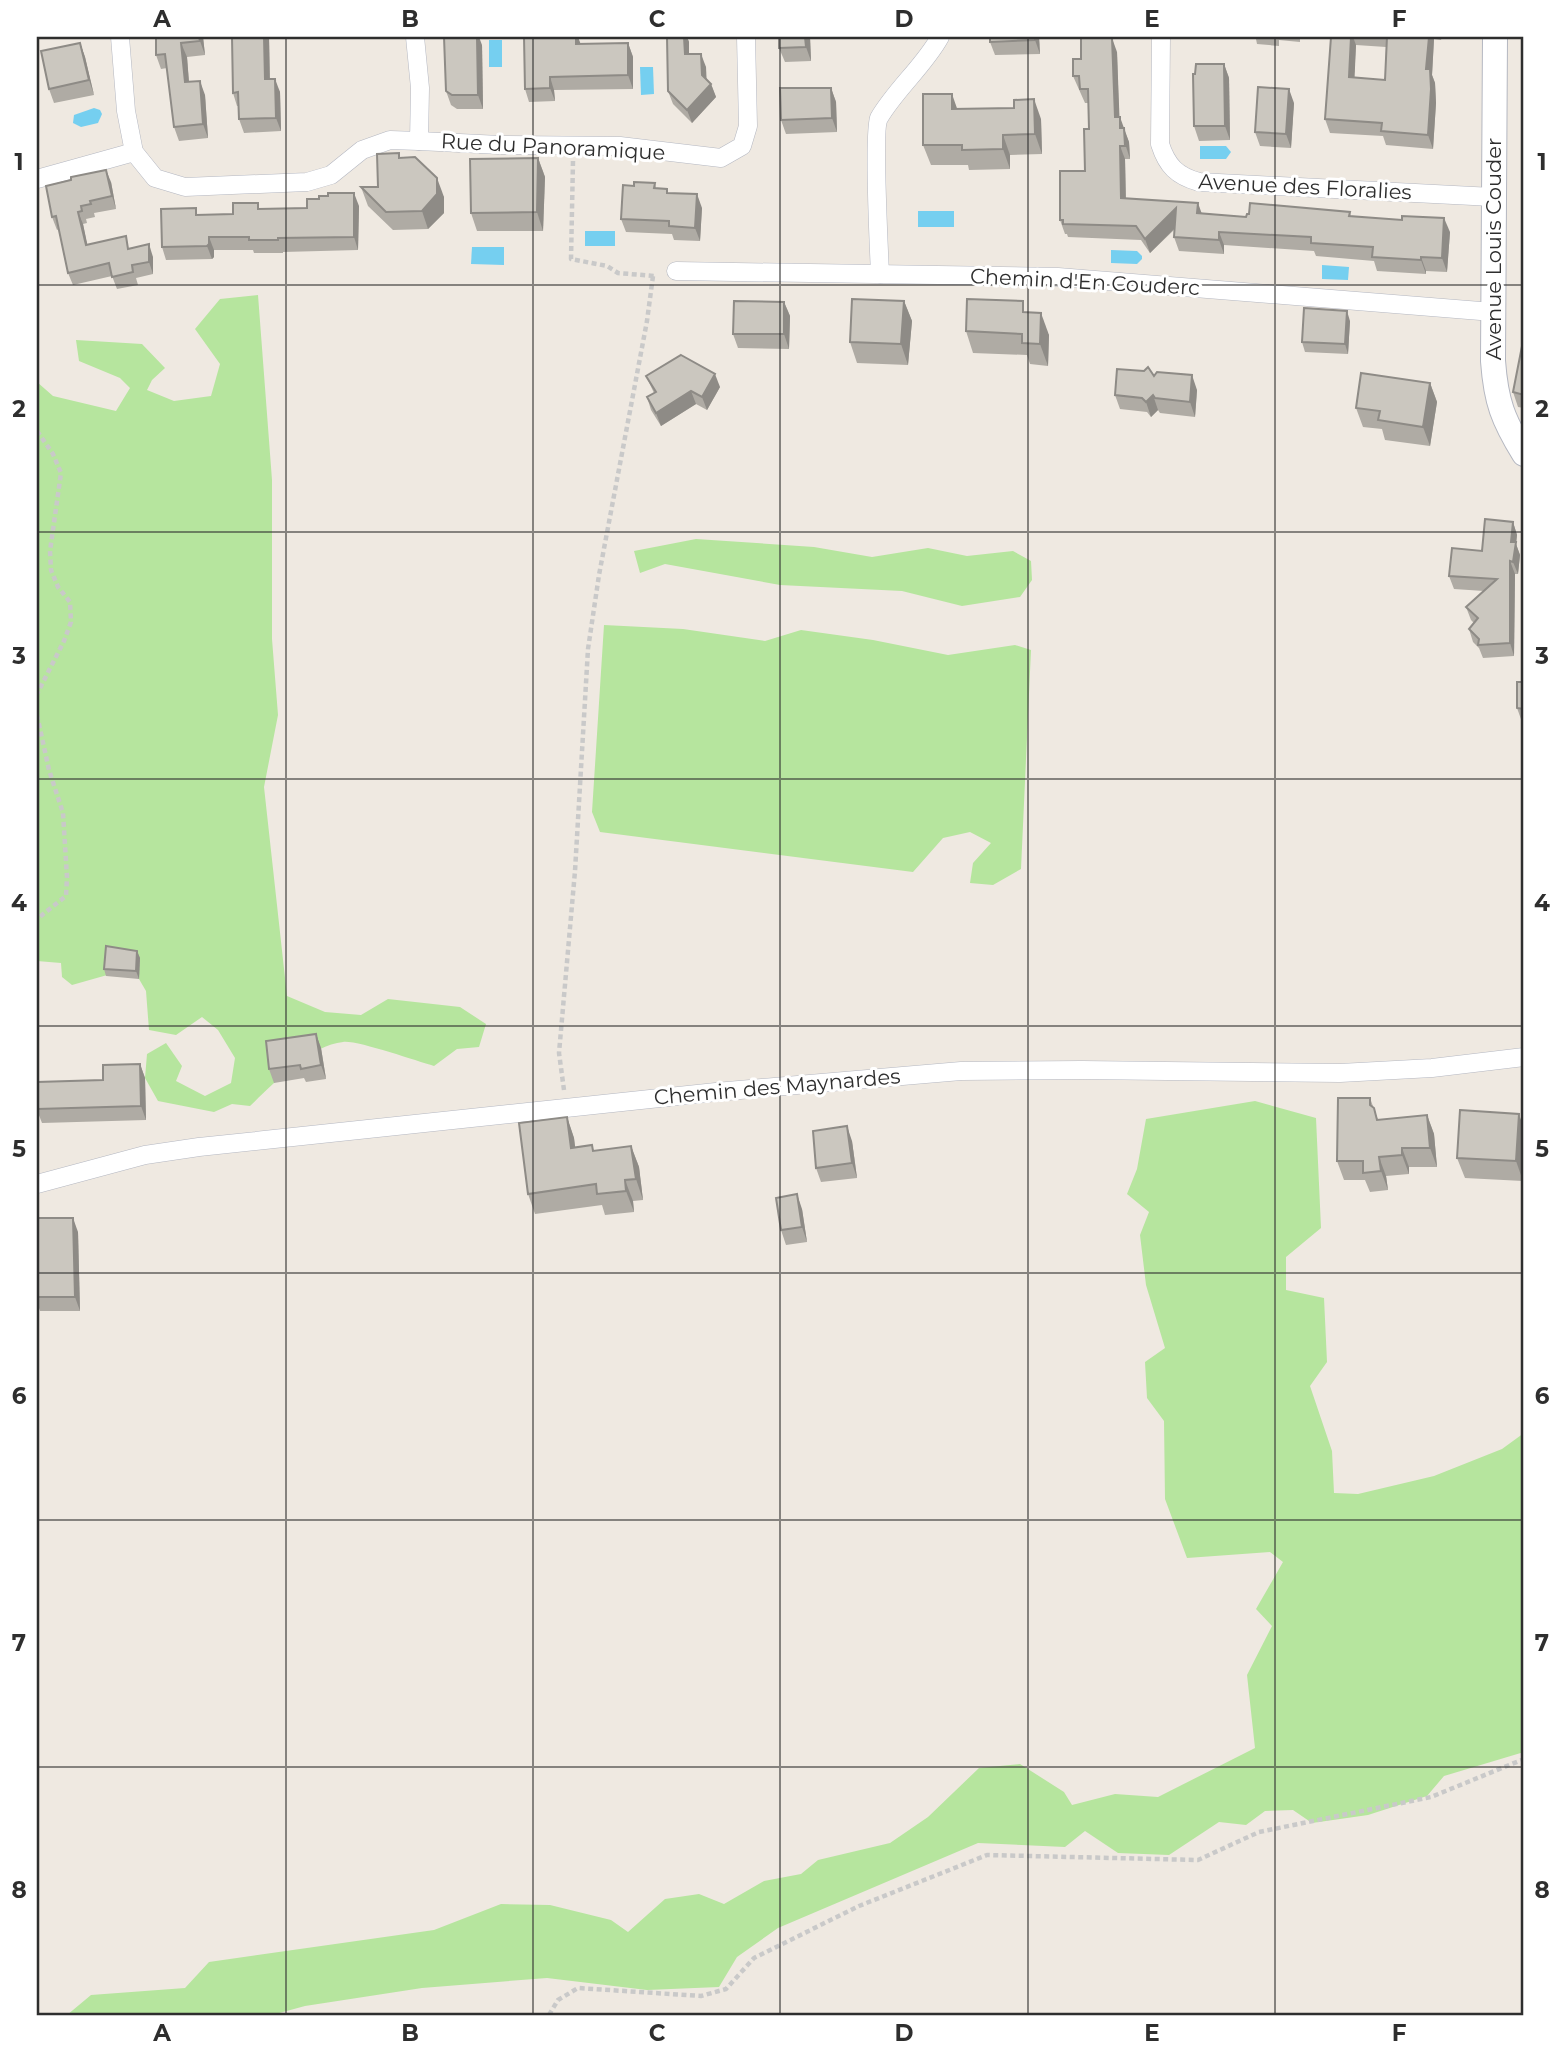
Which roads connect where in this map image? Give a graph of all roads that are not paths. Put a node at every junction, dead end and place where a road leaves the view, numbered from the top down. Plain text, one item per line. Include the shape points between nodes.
1 (120, 37) edge
2 (415, 37) edge
3 (746, 37) edge
4 (940, 37) edge
5 (1161, 37) edge
6 (1495, 37) edge
7 (419, 141) junction
8 (134, 152) junction
9 (37, 179) edge
10 (1493, 197) junction
11 (676, 271) road end
12 (880, 274) junction
13 (1493, 312) junction
14 (1524, 454) edge
15 (1524, 1057) edge
16 (37, 1184) edge

1 - 8 street, Rue du Panoramique via 125,111
2 - 7 street, Rue du Panoramique
3 - 7 street, Rue du Panoramique via 748,127 742,146 721,158 620,146
4 - 12 street via 877,122
5 - 10 street, Avenue des Floralies via 1160,144 1173,171 1184,178 1199,183
6 - 10 street, Avenue Louis Couder
7 - 8 street, Rue du Panoramique via 390,140 362,150 331,175 307,182 212,186 185,187 155,178
8 - 9 street
10 - 13 street, Avenue Louis Couder
11 - 12 street, Chemin d'En Couderc
12 - 13 street, Chemin d'En Couderc via 1058,277
13 - 14 street, Avenue Louis Couder via 1498,402
15 - 16 street, Chemin des Maynardes via 1340,1073 961,1071 797,1084 199,1147 145,1155

